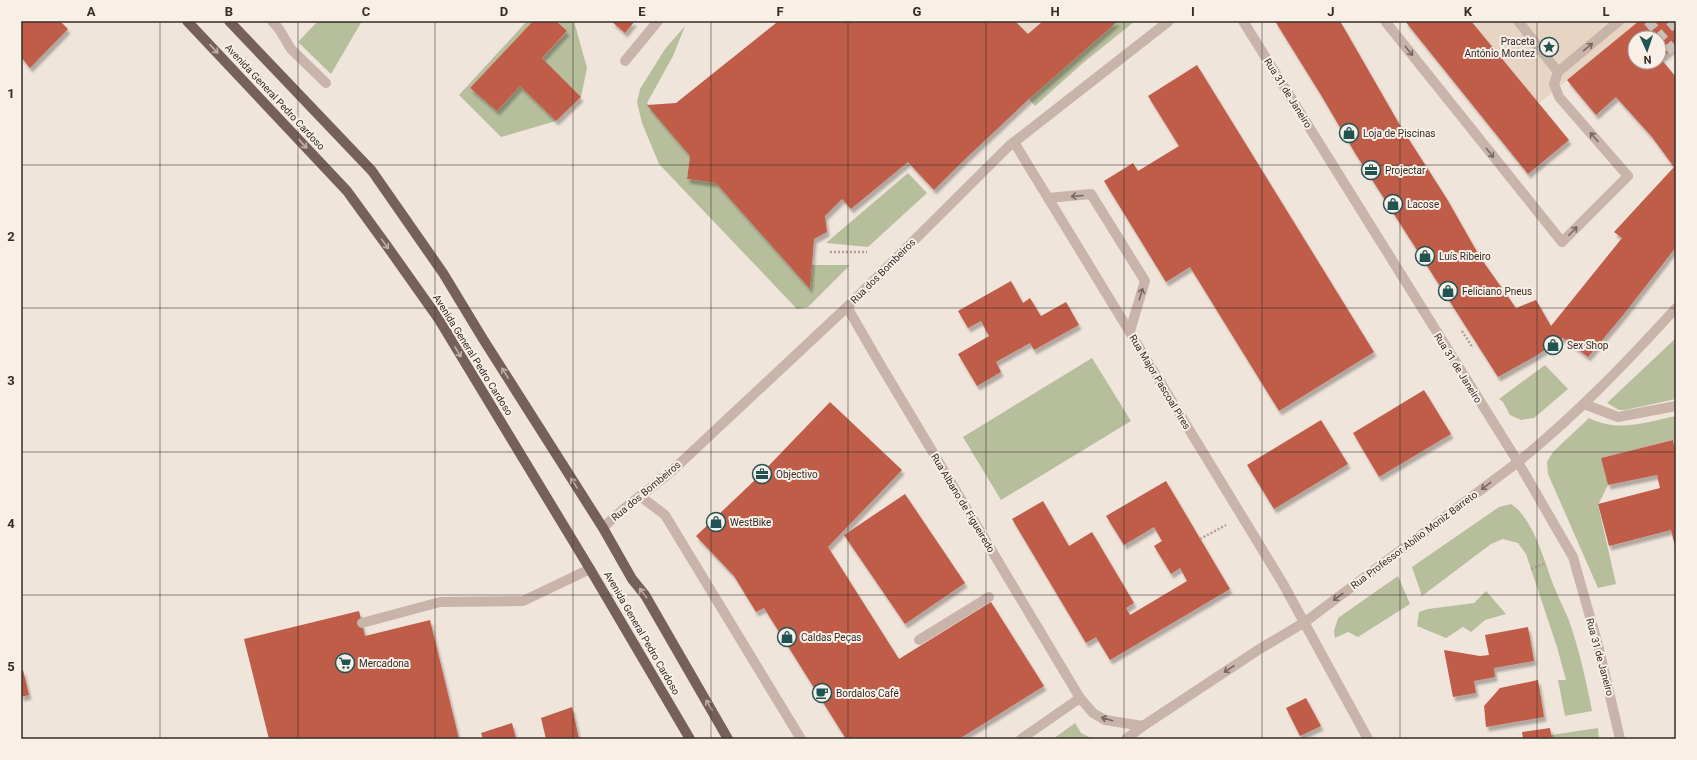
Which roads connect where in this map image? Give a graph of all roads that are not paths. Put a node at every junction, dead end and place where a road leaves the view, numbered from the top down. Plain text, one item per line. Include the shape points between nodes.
1 (187, 21) edge
2 (229, 21) edge
3 (272, 21) edge
4 (658, 21) edge
5 (1169, 21) edge
6 (1243, 21) edge
7 (1385, 21) edge
8 (1518, 21) edge
9 (1619, 21) edge
10 (625, 61) dead end
11 (1558, 72) junction
12 (326, 83) dead end
13 (1014, 142) junction
14 (1048, 198) junction
15 (847, 307) junction
16 (1676, 308) edge
17 (1130, 331) junction
18 (1584, 404) junction
19 (1676, 406) edge
20 (1518, 462) junction
21 (640, 496) junction
22 (603, 528) junction
23 (590, 569) junction
24 (989, 597) dead end
25 (1305, 622) junction
26 (362, 624) dead end
27 (919, 640) dead end
28 (1080, 698) junction
29 (1143, 726) junction
30 (690, 739) edge
31 (728, 739) edge
32 (801, 739) edge
33 (1021, 739) edge
34 (1126, 739) edge
35 (1368, 739) edge
36 (1620, 739) edge

1 -> 23 main road, Avenida General Pedro Cardoso via 347,191 438,318
22 -> 2 main road, Avenida General Pedro Cardoso via 444,273 372,171
3 - 12 street via 291,49
4 - 10 street
5 - 13 street, Rua dos Bombeiros
6 - 20 street, Rua 31 de Janeiro
7 -> 11 street via 1562,242 1628,176 1559,97 1554,84
8 - 11 street
11 -> 9 street
13 - 14 street, Rua Major Pascoal Pires
13 - 15 street, Rua dos Bombeiros
14 - 17 street, Rua Major Pascoal Pires
17 -> 14 street via 1145,281 1091,194
15 - 21 street, Rua dos Bombeiros via 671,472
15 - 28 street, Rua Albano de Figueiredo
16 - 18 street, Rua Professor Abílio Moniz Barreto
17 - 25 street, Rua Major Pascoal Pires
18 - 19 street via 1618,417
18 - 20 street, Rua Professor Abílio Moniz Barreto
20 -> 25 street, Rua Professor Abílio Moniz Barreto
20 - 36 street, Rua 31 de Janeiro via 1573,558 1598,645
21 - 22 street, Rua dos Bombeiros
21 - 32 street via 664,515
31 -> 22 main road, Avenida General Pedro Cardoso
23 - 26 street via 523,601 440,602
23 - 30 main road, Avenida General Pedro Cardoso
24 - 27 street
25 -> 29 street, Rua Professor Abílio Moniz Barreto
25 - 35 street, Rua Major Pascoal Pires
29 -> 28 street, Rua Albano de Figueiredo via 1106,720 1093,713
28 - 33 street
29 - 34 street, Rua Professor Abílio Moniz Barreto

